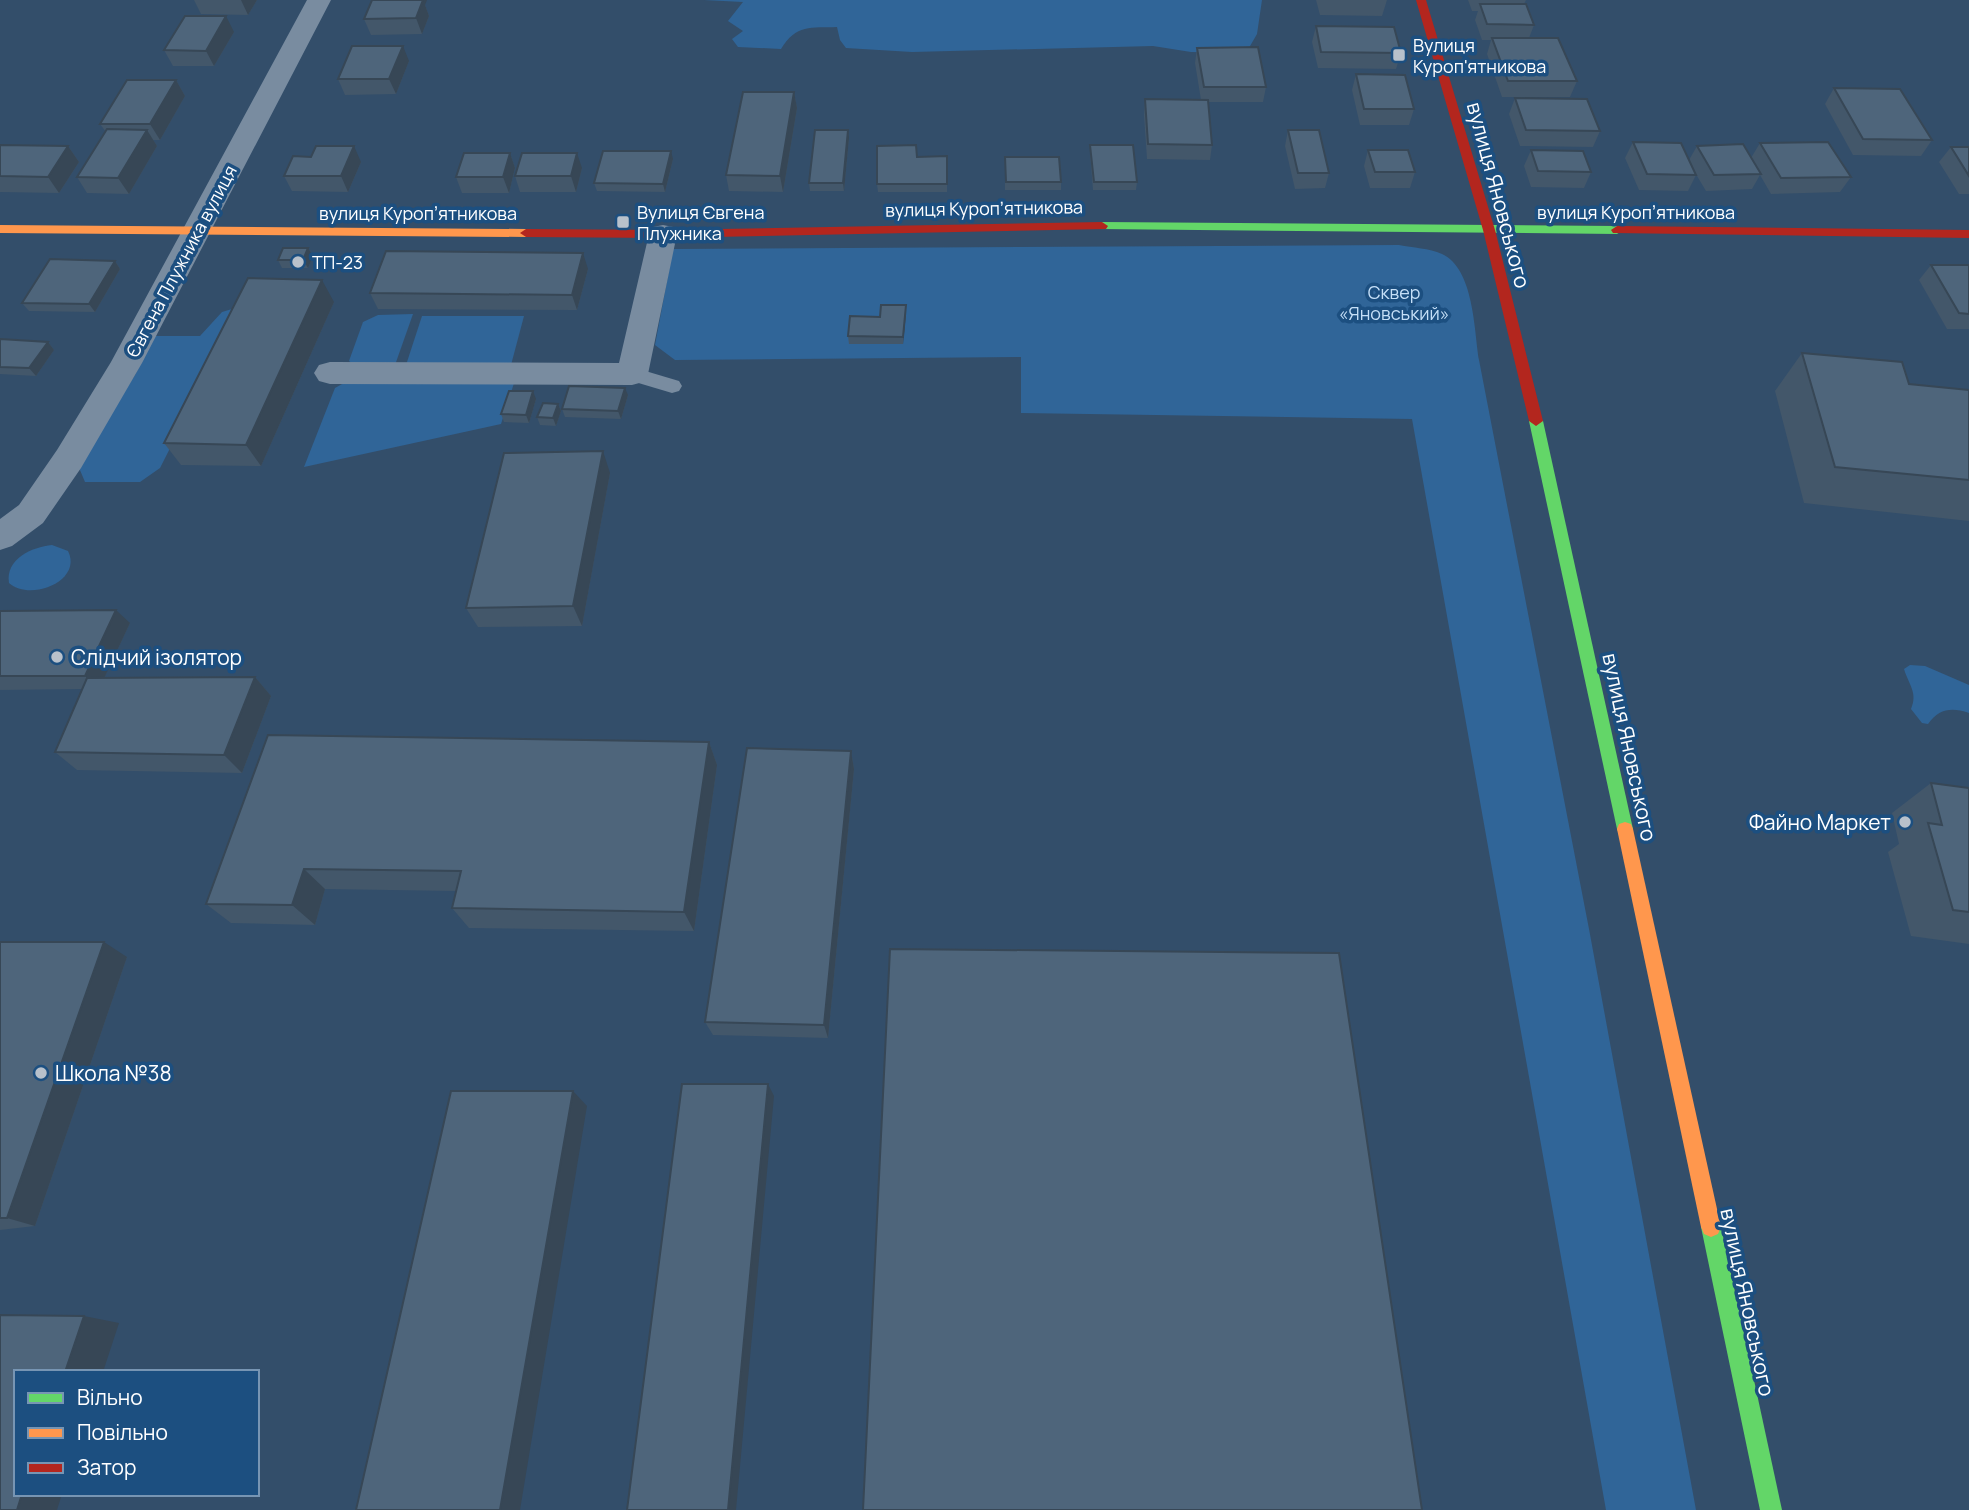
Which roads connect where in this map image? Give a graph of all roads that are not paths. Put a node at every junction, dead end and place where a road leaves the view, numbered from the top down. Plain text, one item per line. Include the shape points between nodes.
1 (319, 0) edge
2 (1421, 0) edge
3 (0, 229) edge
4 (1489, 230) junction
5 (197, 231) junction
6 (663, 234) junction
7 (1969, 234) edge
8 (330, 373) dead end
9 (632, 374) junction
10 (672, 386) dead end
11 (0, 537) edge
12 (1770, 1510) edge

1 - 5 street, Євгена Плужника вулиця
2 - 4 street, вулиця Яновського
3 - 5 street, вулиця Куропʼятникова
4 - 6 street, вулиця Куропʼятникова via 956,227
4 - 7 street, вулиця Куропʼятникова
4 - 12 street, вулиця Яновського via 1612,758
5 - 6 street, вулиця Куропʼятникова
5 - 11 street, Євгена Плужника вулиця via 69,459 31,514
6 - 9 street
8 - 9 street
9 - 10 lane

